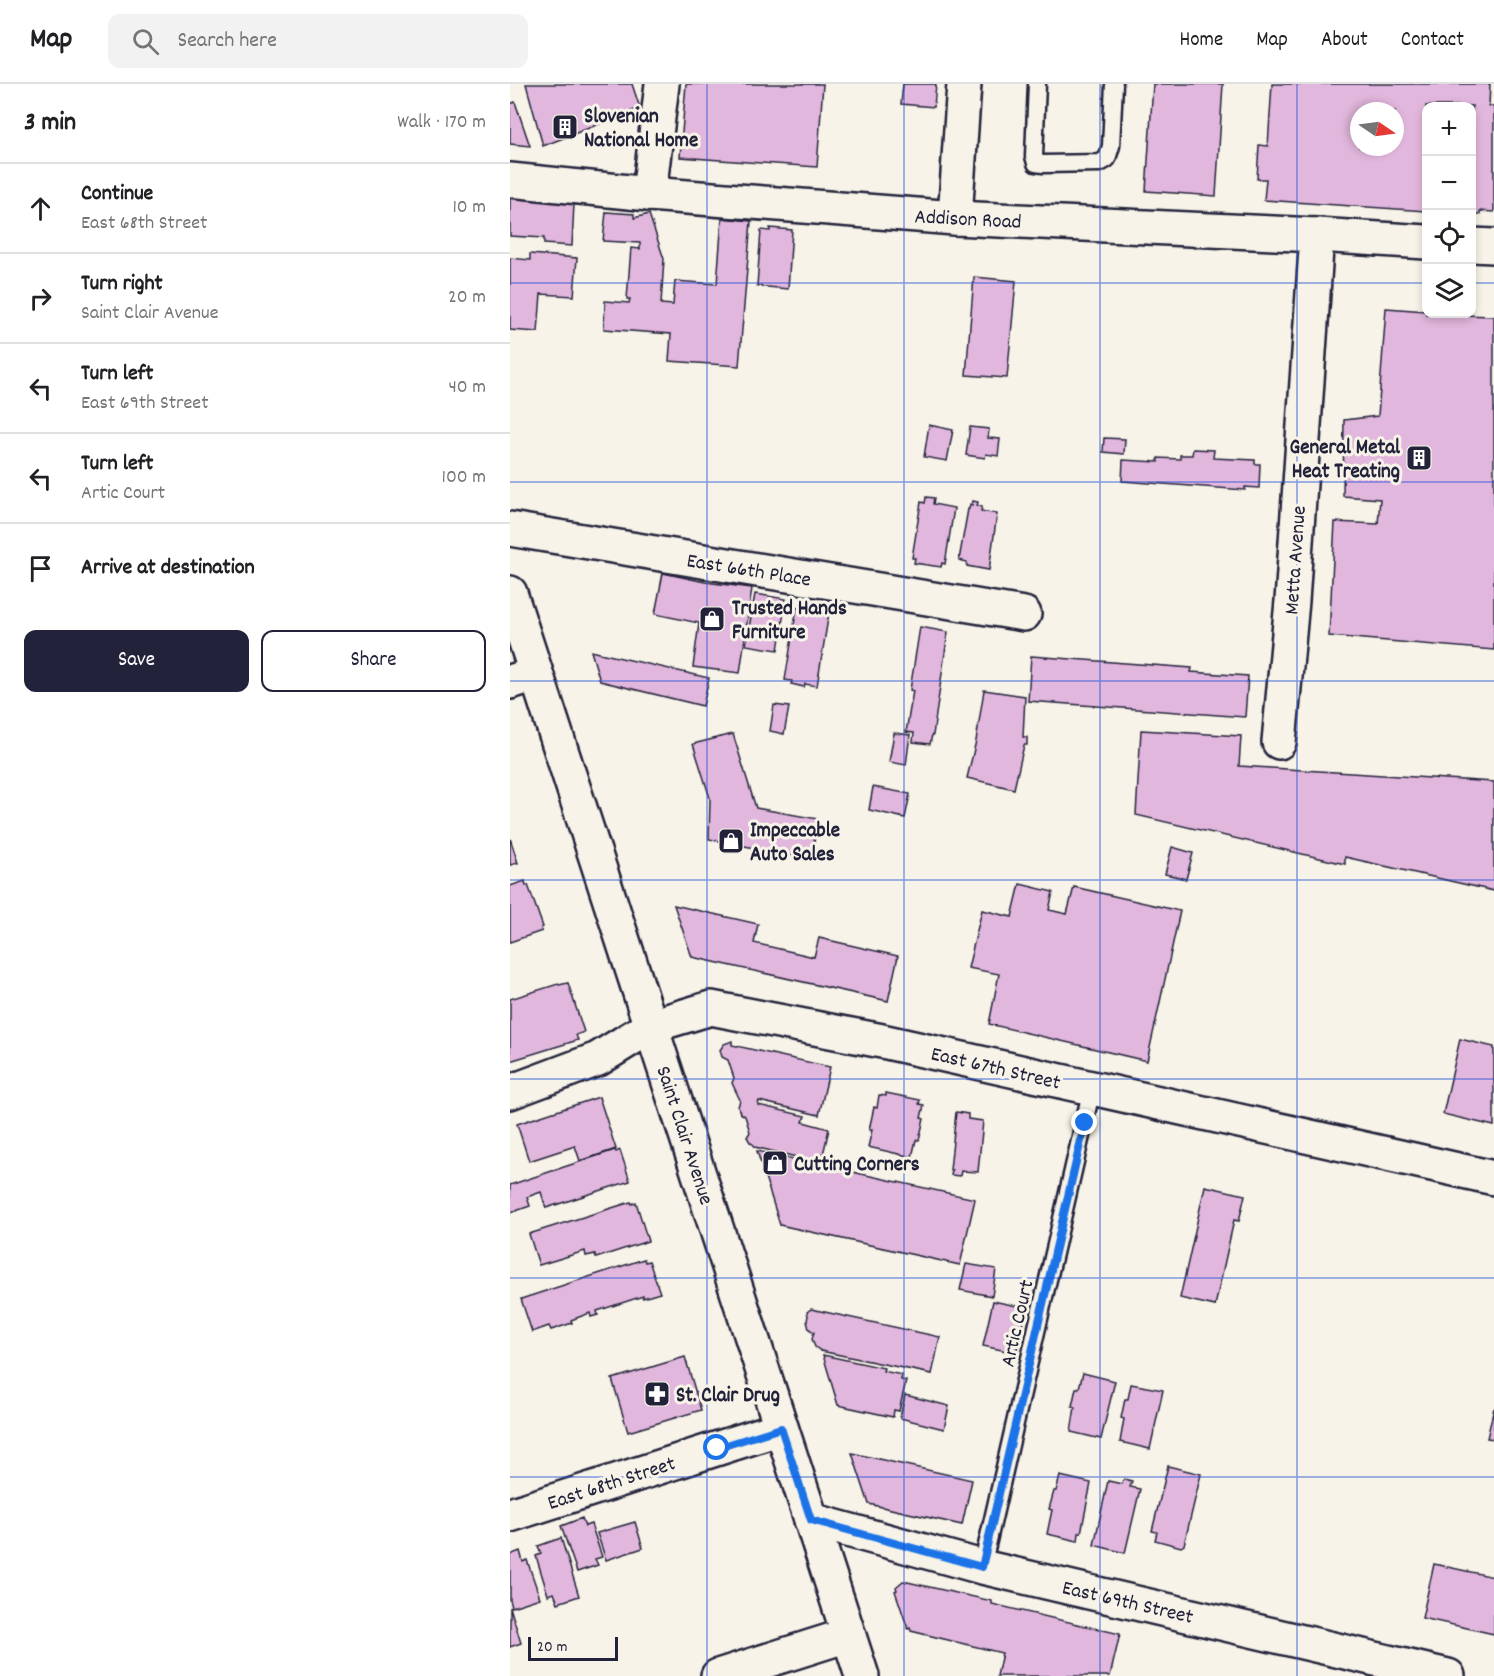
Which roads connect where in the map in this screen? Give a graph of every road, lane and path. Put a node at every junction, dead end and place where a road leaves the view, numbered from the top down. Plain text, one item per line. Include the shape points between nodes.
1 (662, 84) edge
2 (964, 84) edge
3 (1036, 84) edge
4 (1114, 84) edge
5 (510, 180) edge
6 (649, 194) junction
7 (955, 218) junction
8 (1317, 235) junction
9 (1422, 242) edge
10 (1476, 245) edge
11 (1494, 246) edge
12 (510, 529) edge
13 (510, 593) edge
14 (1024, 614) dead end
15 (523, 678) edge
16 (1279, 742) dead end
17 (651, 1026) junction
18 (1092, 1088) junction
19 (510, 1092) edge
20 (1494, 1178) edge
21 (781, 1428) junction
22 (510, 1515) edge
23 (811, 1520) junction
24 (982, 1567) junction
25 (848, 1635) junction
26 (718, 1676) edge
27 (862, 1676) edge
28 (1448, 1676) edge

1 - 6 street
2 - 7 street
3 - 4 lane via 1034,156 1036,163 1042,164 1100,163 1107,159
5 - 6 street, Addison Road
6 - 7 street, Addison Road
7 - 8 street, Addison Road
8 - 9 street, Addison Road
8 - 16 street, Metta Avenue
10 - 11 street
12 - 14 street, East 66th Place
13 - 15 street, Saint Clair Avenue
15 - 17 street, Saint Clair Avenue
17 - 18 street, East 67th Street via 711,1008
17 - 19 street, East 67th Street via 598,1059
17 - 21 street, Saint Clair Avenue
18 - 20 street, East 67th Street
18 - 24 lane, Artic Court
21 - 22 street, East 68th Street
21 - 23 street, Saint Clair Avenue
23 - 24 street, East 69th Street
23 - 25 street, Saint Clair Avenue
24 - 28 street, East 69th Street
25 - 26 street
25 - 27 street, Saint Clair Avenue

